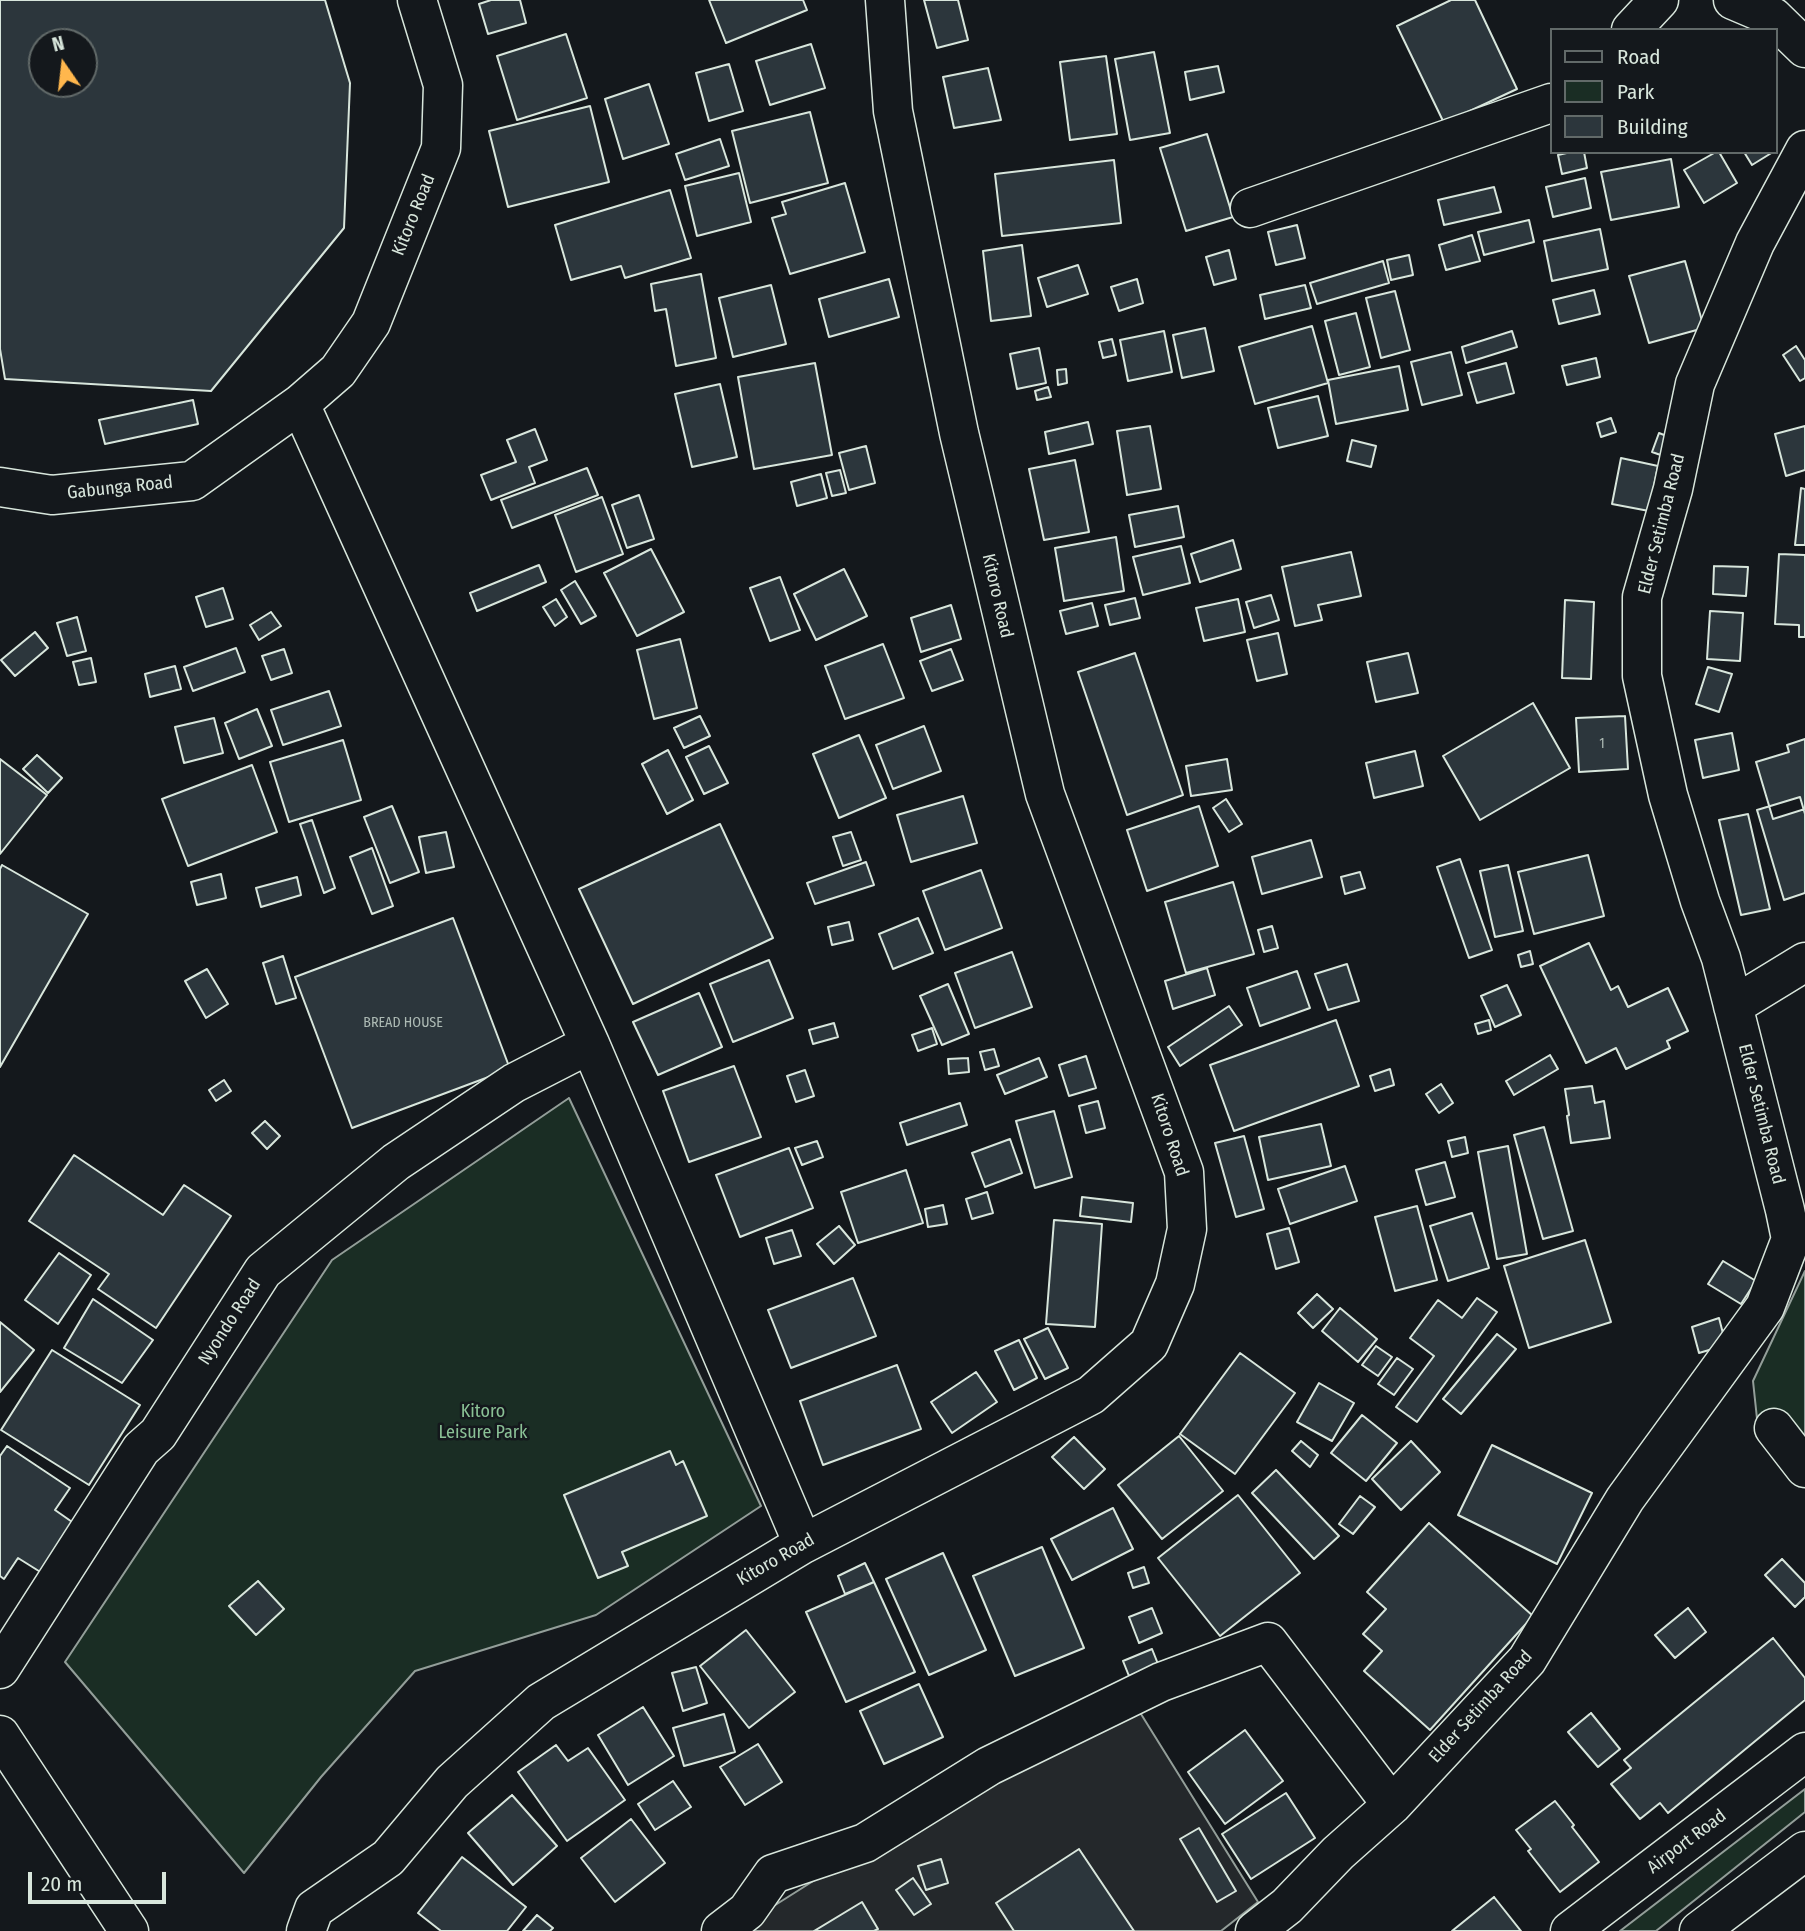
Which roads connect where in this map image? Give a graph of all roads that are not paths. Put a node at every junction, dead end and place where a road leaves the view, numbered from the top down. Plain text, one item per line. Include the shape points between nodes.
1 (417, 0) edge
2 (885, 0) edge
3 (1659, 0) edge
4 (1733, 0) edge
5 (1633, 28) edge
6 (1805, 48) edge
7 (1549, 104) edge
8 (1805, 150) edge
9 (1250, 208) dead end
10 (300, 404) junction
11 (0, 487) edge
12 (1805, 962) edge
13 (1733, 1006) junction
14 (590, 1044) junction
15 (1774, 1428) dead end
16 (1805, 1468) edge
17 (803, 1544) junction
18 (0, 1669) edge
19 (0, 1735) edge
20 (1805, 1752) edge
21 (1392, 1805) junction
22 (1805, 1851) edge
23 (129, 1931) edge
24 (306, 1931) edge
25 (721, 1931) edge
26 (1255, 1931) edge
27 (1570, 1931) edge
28 (1699, 1931) edge

1 - 10 main road, Kitoro Road via 443,85 441,148 371,323 338,371
2 - 17 main road, Kitoro Road via 892,111 959,433 1045,794 1184,1172 1187,1229 1175,1284 1150,1344 1091,1395
3 - 5 main road
4 - 6 main road via 1773,17
7 - 9 main road
8 - 13 main road, Elder Setimba Road via 1755,243 1695,384 1673,489 1642,597 1642,676 1668,795
10 - 11 main road, Gabunga Road via 192,481 52,495
10 - 14 main road
12 - 13 main road
13 - 21 main road, Elder Setimba Road via 1791,1239 1765,1307 1625,1499 1527,1660
14 - 17 main road
14 - 18 main road, Nyondo Road via 514,1083 396,1162 263,1271 158,1434 141,1449
15 - 16 main road
17 - 24 main road, Kitoro Road via 541,1702 452,1783 388,1858 314,1909
19 - 23 main road
20 - 27 main road, Airport Road
21 - 25 main road via 1268,1642 1161,1682 989,1766 865,1843 773,1874 747,1911
21 - 26 main road, Elder Setimba Road
22 - 28 main road

